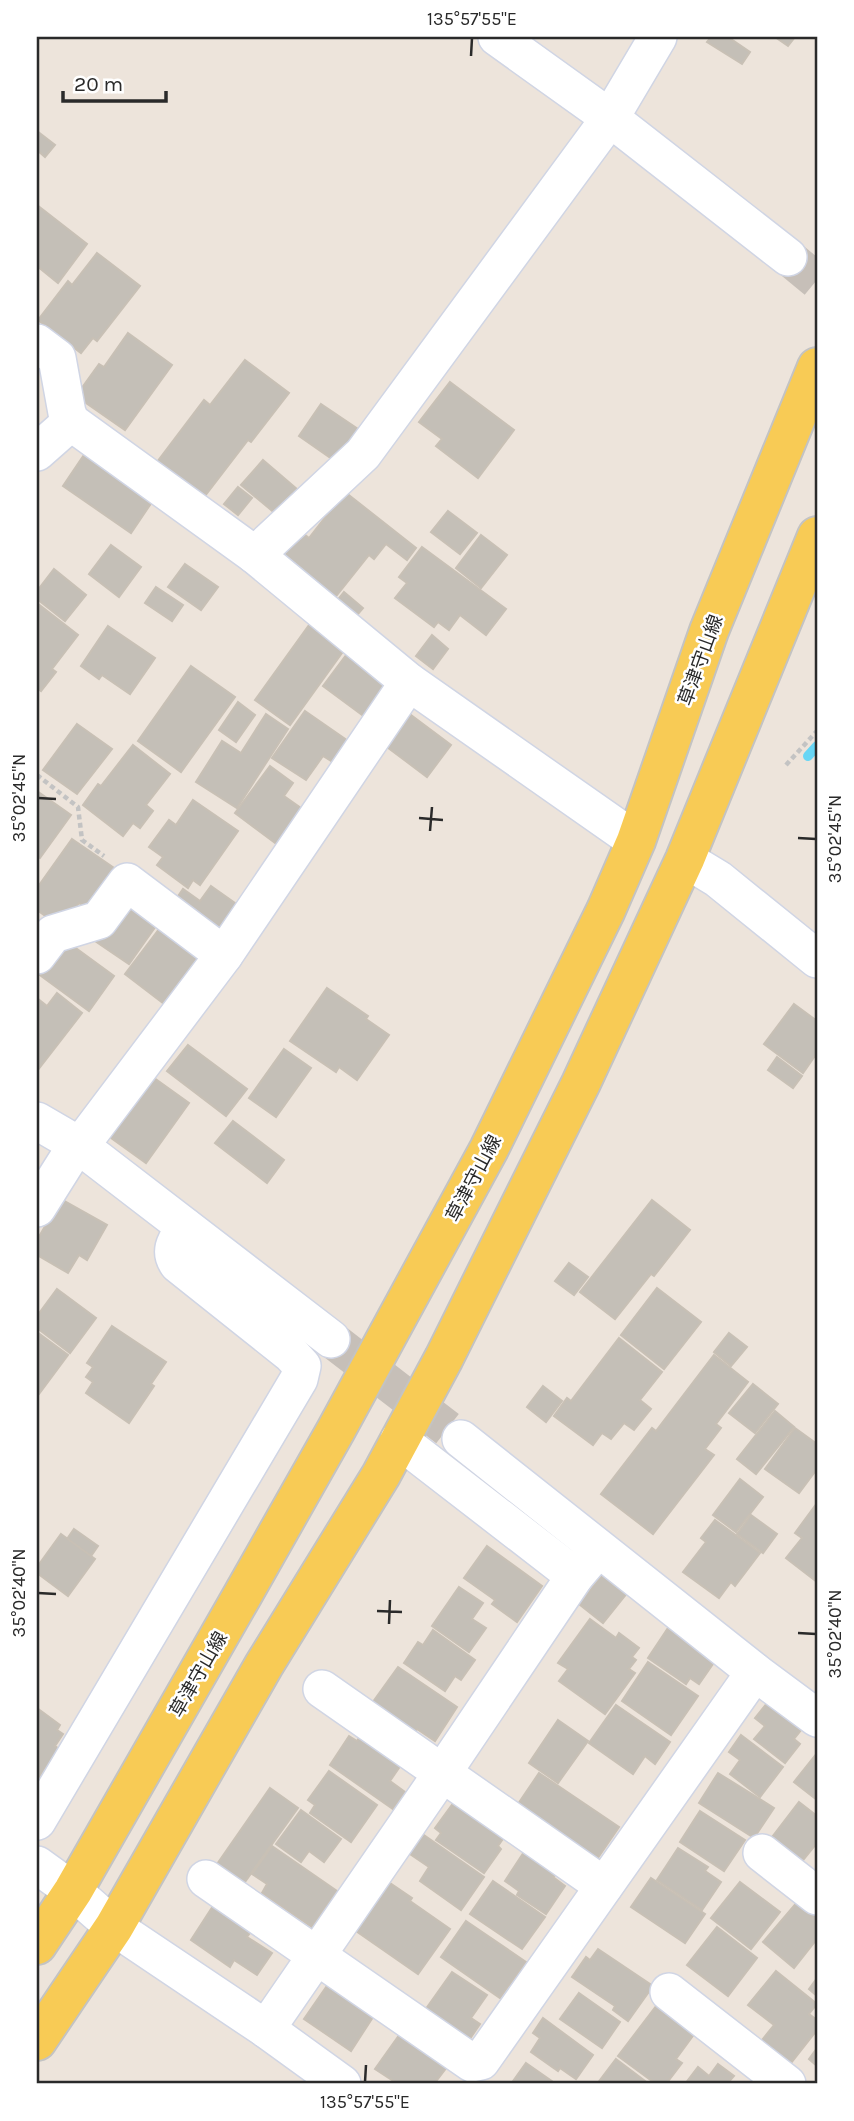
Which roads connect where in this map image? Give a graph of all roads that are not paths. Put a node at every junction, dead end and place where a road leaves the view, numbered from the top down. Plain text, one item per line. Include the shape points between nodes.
1 (497, 37) edge
2 (658, 37) edge
3 (610, 118) junction
4 (788, 257) tunnel mouth
5 (37, 343) edge
6 (817, 367) edge
7 (71, 422) junction
8 (37, 452) edge
9 (817, 536) edge
10 (255, 555) junction
11 (409, 682) junction
12 (636, 841) junction
13 (685, 859) junction
14 (37, 955) edge
15 (224, 955) junction
16 (817, 959) edge
17 (37, 1121) edge
18 (80, 1146) junction
19 (37, 1208) edge
20 (185, 1227) junction
21 (331, 1339) tunnel mouth
22 (461, 1439) tunnel mouth
23 (400, 1440) junction
24 (586, 1562) junction
25 (754, 1672) junction
26 (322, 1689) dead end
27 (816, 1714) edge
28 (443, 1772) junction
29 (37, 1821) edge
30 (762, 1853) dead end
31 (37, 1866) edge
32 (206, 1880) dead end
33 (604, 1886) junction
34 (73, 1891) junction
35 (817, 1896) edge
36 (114, 1927) junction
37 (37, 1945) edge
38 (317, 1956) junction
39 (668, 1992) dead end
40 (266, 2029) junction
41 (37, 2041) edge
42 (342, 2084) edge
43 (787, 2084) edge

1 - 3 street
2 - 3 street
3 - 4 street
3 - 10 street via 363,454
5 - 7 street via 57,358
6 - 12 main road, 草津守山線 via 709,631
7 - 8 street
7 - 10 street
9 - 13 main road
10 - 11 street
11 - 12 street
11 - 15 street
12 - 34 main road, 草津守山線 via 489,1149 330,1442
13 - 16 street via 718,879
13 - 23 main road via 540,1166
14 - 15 street via 53,934 99,920 127,882
15 - 18 street
17 - 18 street
18 - 19 street
18 - 20 street
20 - 21 street
20 - 29 street via 172,1256 291,1354 302,1366 299,1379
22 - 24 street
23 - 24 street
23 - 36 main road
24 - 25 street
24 - 28 street
25 - 27 street
25 - 33 street
26 - 28 street
28 - 33 street
28 - 38 street
30 - 35 street
31 - 34 street
32 - 38 street
33 - 38 street via 481,2061 472,2063
34 - 36 street
34 - 37 main road, 草津守山線
36 - 40 street
36 - 41 main road
38 - 40 street
39 - 43 street
40 - 42 street

